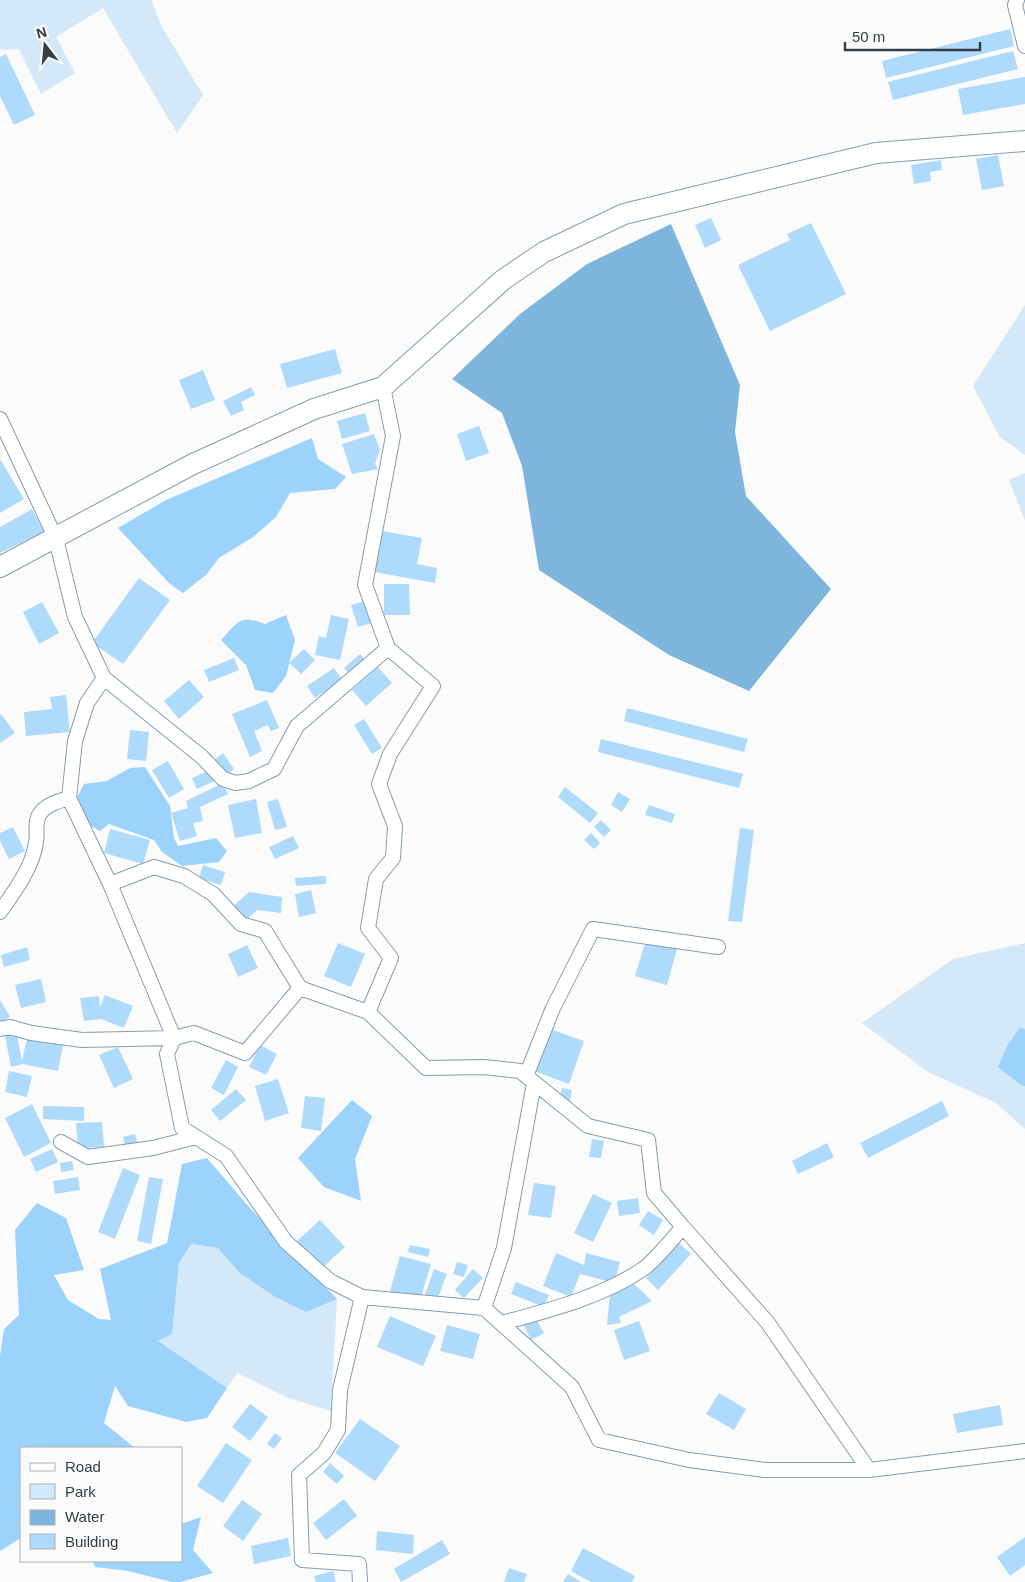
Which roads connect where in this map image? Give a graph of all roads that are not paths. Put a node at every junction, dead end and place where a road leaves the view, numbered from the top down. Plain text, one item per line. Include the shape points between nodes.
1 (1017, 0) edge
2 (1025, 46) edge
3 (1025, 141) edge
4 (383, 387) junction
5 (0, 419) edge
6 (56, 539) junction
7 (0, 567) edge
8 (388, 648) junction
9 (104, 678) junction
10 (69, 798) junction
11 (110, 884) junction
12 (0, 912) edge
13 (718, 947) dead end
14 (300, 988) junction
15 (368, 1012) junction
16 (0, 1029) edge
17 (174, 1038) junction
18 (530, 1080) junction
19 (196, 1137) junction
20 (61, 1142) dead end
21 (683, 1227) junction
22 (362, 1297) junction
23 (484, 1308) junction
24 (502, 1323) junction
25 (1025, 1451) edge
26 (869, 1470) junction
27 (360, 1582) edge

1 - 2 street via 1015,5
3 - 4 street via 876,153 624,214 544,252 504,279
4 - 6 street via 314,409 191,465
4 - 8 street via 393,436 365,585
5 - 6 street
6 - 7 street
6 - 9 street via 75,617
8 - 9 street via 297,726 274,769 249,781 236,783 223,779 202,756
8 - 15 street via 433,686 390,754 379,784 395,826 393,858 376,879 368,928 391,958
9 - 10 street via 87,703 75,740
10 - 11 street
10 - 12 street via 54,802 40,814 34,829 36,842 25,874
11 - 14 street via 154,868 184,876 213,894 241,924 265,931
11 - 17 street
13 - 18 street via 594,930 553,1008
14 - 15 street
14 - 17 street via 245,1053 194,1033
15 - 18 street via 426,1068 484,1067 520,1071
16 - 17 street via 10,1027 82,1040
17 - 19 street via 167,1054 182,1128
18 - 21 street via 588,1126 648,1140 654,1193
18 - 23 street via 504,1248
19 - 20 street via 153,1148 88,1157
19 - 22 street via 226,1156 286,1242 330,1281
21 - 24 street via 645,1268 616,1285 553,1309
21 - 26 street via 768,1322
22 - 23 street
22 - 27 street via 340,1390 338,1430 324,1453 299,1475 302,1560 359,1564
23 - 24 street
24 - 26 street via 572,1387 599,1440 689,1460 765,1470
25 - 26 street

